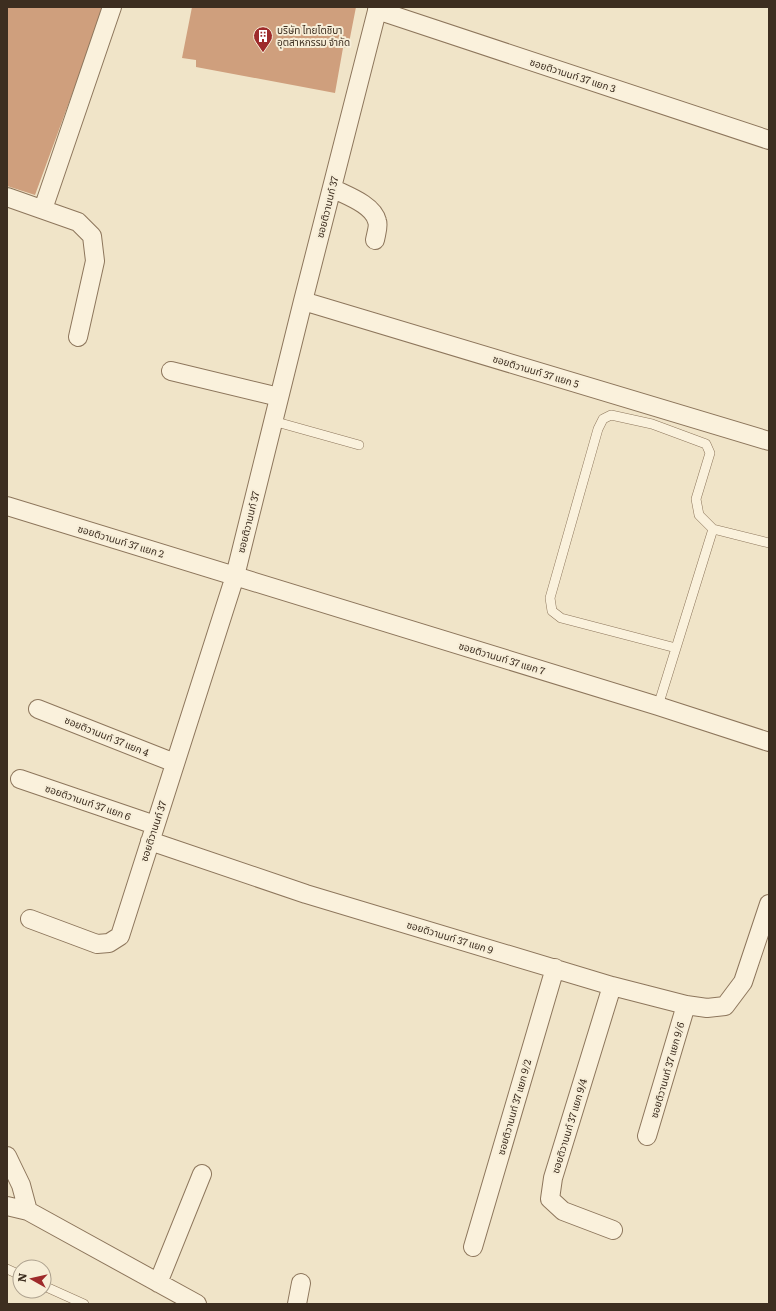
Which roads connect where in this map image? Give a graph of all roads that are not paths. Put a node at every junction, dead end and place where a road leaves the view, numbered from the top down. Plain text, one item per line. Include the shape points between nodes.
1 (112, 7) edge
2 (378, 8) edge
3 (769, 140) edge
4 (332, 188) junction
5 (7, 197) edge
6 (42, 209) junction
7 (375, 240) dead end
8 (303, 302) junction
9 (78, 337) dead end
10 (171, 371) dead end
11 (279, 397) junction
12 (273, 421) junction
13 (769, 441) edge
14 (359, 446) dead end
15 (7, 506) edge
16 (713, 529) junction
17 (769, 543) edge
18 (235, 576) junction
19 (676, 648) junction
20 (658, 706) junction
21 (38, 708) dead end
22 (769, 742) edge
23 (175, 762) junction
24 (20, 779) dead end
25 (153, 833) junction
26 (769, 904) edge
27 (30, 919) dead end
28 (555, 968) junction
29 (612, 986) junction
30 (686, 1005) junction
31 (648, 1136) dead end
32 (7, 1156) edge
33 (202, 1174) dead end
34 (7, 1206) edge
35 (28, 1211) junction
36 (613, 1230) dead end
37 (473, 1247) dead end
38 (158, 1283) junction
39 (301, 1283) dead end
40 (52, 1290) edge
41 (84, 1304) edge
42 (197, 1304) edge
43 (297, 1304) edge

1 - 6 street
2 - 3 street, ซอยติวานนท์ 37 แยก 3
2 - 4 street, ซอยติวานนท์ 37
4 - 7 street via 373,212 378,222
4 - 8 street, ซอยติวานนท์ 37
5 - 6 street
6 - 9 street via 78,222 92,236 95,261
8 - 11 street, ซอยติวานนท์ 37
8 - 13 street, ซอยติวานนท์ 37 แยก 5
10 - 11 street
11 - 12 street, ซอยติวานนท์ 37
12 - 14 lane
12 - 18 street, ซอยติวานนท์ 37
15 - 18 street, ซอยติวานนท์ 37 แยก 2
16 - 17 lane
16 - 19 lane
16 - 19 lane via 699,515 696,499 710,453 706,444 652,424 611,415 603,419 550,598 552,611 561,618
18 - 20 street, ซอยติวานนท์ 37 แยก 7
18 - 23 street, ซอยติวานนท์ 37
19 - 20 lane
20 - 22 street, ซอยติวานนท์ 37 แยก 7
21 - 23 street, ซอยติวานนท์ 37 แยก 4
23 - 25 street, ซอยติวานนท์ 37
24 - 25 street, ซอยติวานนท์ 37 แยก 6
25 - 27 street, ซอยติวานนท์ 37 via 120,936 109,943 97,944
25 - 28 street, ซอยติวานนท์ 37 แยก 9 via 306,894
26 - 30 street, ซอยติวานนท์ 37 แยก 9 via 744,982 725,1006 707,1008
28 - 29 street, ซอยติวานนท์ 37 แยก 9
28 - 37 street, ซอยติวานนท์ 37 แยก 9/2
29 - 30 street, ซอยติวานนท์ 37 แยก 9
29 - 36 street, ซอยติวานนท์ 37 แยก 9/4 via 553,1178 550,1199 563,1211
30 - 31 street, ซอยติวานนท์ 37 แยก 9/6
32 - 35 street via 21,1185
33 - 38 street
34 - 35 street
35 - 38 street
38 - 42 street
39 - 43 street
40 - 41 lane

